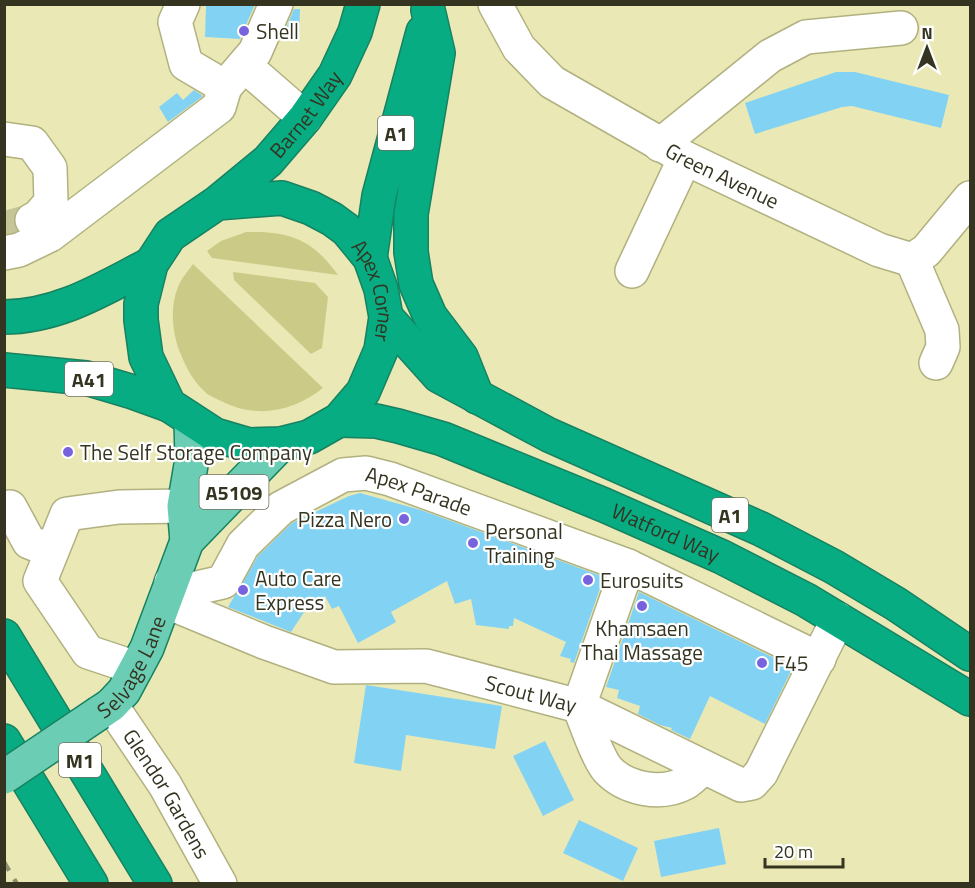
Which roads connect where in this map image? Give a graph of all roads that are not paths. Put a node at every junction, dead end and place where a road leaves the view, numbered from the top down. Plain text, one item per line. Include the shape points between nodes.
1 (183, 4) edge
2 (276, 4) edge
3 (363, 4) edge
4 (495, 4) edge
5 (433, 6) edge
6 (901, 28) dead end
7 (235, 76) junction
8 (305, 118) junction
9 (4, 139) edge
10 (673, 152) junction
11 (970, 198) edge
12 (217, 203) junction
13 (32, 220) tunnel mouth
14 (4, 253) edge
15 (370, 258) junction
16 (912, 260) junction
17 (151, 264) junction
18 (632, 271) dead end
19 (4, 317) edge
20 (387, 317) junction
21 (936, 363) dead end
22 (4, 370) edge
23 (477, 397) junction
24 (180, 413) junction
25 (339, 420) junction
26 (281, 444) junction
27 (184, 506) junction
28 (10, 507) dead end
29 (187, 541) junction
30 (52, 551) junction
31 (628, 566) junction
32 (168, 592) junction
33 (838, 620) junction
34 (4, 636) edge
35 (970, 654) edge
36 (819, 659) junction
37 (136, 668) junction
38 (970, 699) edge
39 (579, 706) junction
40 (105, 709) junction
41 (4, 741) edge
42 (703, 767) junction
43 (4, 777) edge
44 (91, 884) edge
45 (155, 884) edge
46 (220, 884) edge

1 - 7 street via 175,22 186,64
2 - 7 street via 255,52
3 - 8 highway, Barnet Way via 335,75
4 - 10 street, Green Avenue via 519,48 552,82
5 - 15 highway, A1 via 380,196
5 - 23 highway, A1 via 438,53 411,214 411,252 416,284 430,316 461,357
6 - 10 street via 806,37 770,56
7 - 8 street
7 - 14 street via 219,107 210,114 50,235
8 - 12 highway, Barnet Way via 268,161
9 - 13 street via 32,144 50,168 51,202
10 - 16 street, Green Avenue via 879,250
10 - 18 street
11 - 16 street via 926,251
12 - 15 highway, Apex Corner via 282,198 311,208 347,230
12 - 17 highway, Apex Corner via 170,235
15 - 20 highway, Apex Corner
16 - 21 street via 942,330 944,347
17 - 19 highway via 59,309
17 - 24 highway, Apex Corner via 141,304 146,357
20 - 23 highway, A1 via 439,376
20 - 25 highway, Apex Corner via 381,350 363,392
22 - 24 highway, A41 via 86,378 133,392
23 - 35 highway, Watford Way / A1 via 549,435 803,550 896,604
24 - 26 highway, Apex Corner via 215,435 249,445
24 - 27 main road, Selvage Lane / A5109 via 192,459
25 - 26 highway, Apex Corner via 309,437
25 - 33 highway, Watford Way / A1 via 387,423 443,439 722,557
26 - 29 main road, Selvage Lane / A5109
27 - 29 main road, Selvage Lane / A5109
27 - 30 street via 119,507 68,514
28 - 30 street via 29,542
29 - 32 main road, Selvage Lane / A5109
30 - 37 street via 40,581 88,652
31 - 32 street, Apex Parade via 366,473 343,476 281,508 243,545 223,582
31 - 36 street, Apex Parade
31 - 39 street
32 - 37 main road, Selvage Lane / A5109
32 - 39 street, Scout Way via 264,642 334,667 426,666
33 - 36 street
33 - 38 highway, Watford Way / A1
34 - 45 highway, M1
36 - 42 street, Scout Way via 763,769 752,783 741,785
37 - 40 main road, Selvage Lane / A5109 via 124,691
39 - 42 street, Scout Way
39 - 42 street via 606,768 622,781 642,789 665,789 685,783
40 - 43 main road, Selvage Lane / A5109, bridge
40 - 46 street, Glendor Gardens via 165,785
41 - 44 highway, M1

